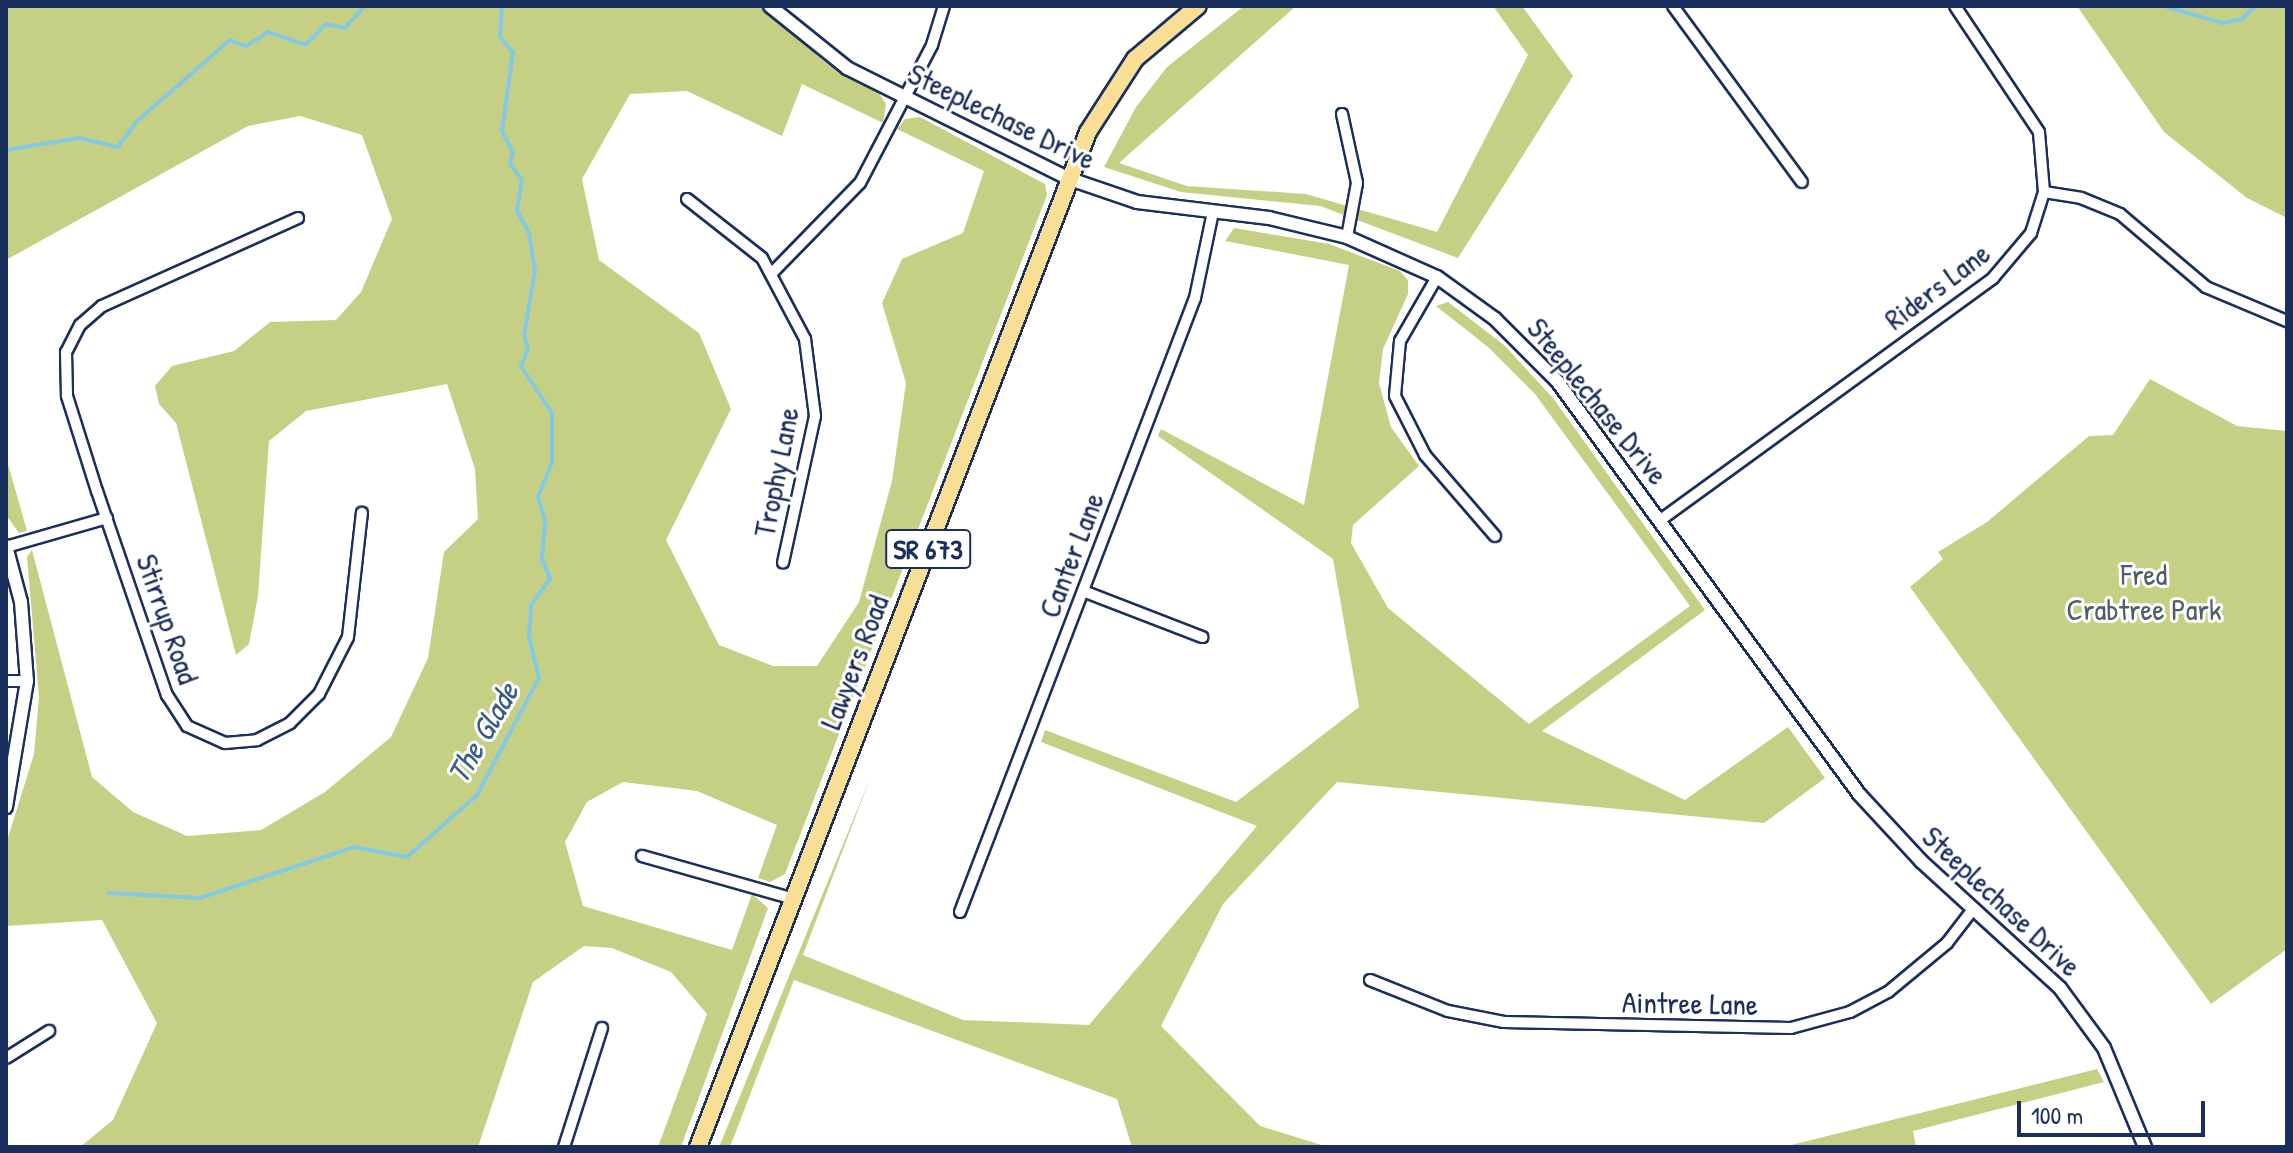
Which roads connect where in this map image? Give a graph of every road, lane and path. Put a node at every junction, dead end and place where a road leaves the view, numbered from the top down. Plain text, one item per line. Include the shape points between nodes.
1 (770, 6) edge
2 (944, 6) edge
3 (1198, 6) edge
4 (1673, 6) edge
5 (1955, 6) edge
6 (903, 98) junction
7 (1342, 114) dead end
8 (1070, 179) junction
9 (1802, 182) dead end
10 (2044, 192) junction
11 (687, 199) dead end
12 (1213, 212) junction
13 (298, 218) dead end
14 (1347, 237) junction
15 (773, 272) junction
16 (1437, 277) junction
17 (2287, 321) edge
18 (362, 513) dead end
19 (107, 518) junction
20 (1659, 521) junction
21 (1495, 536) dead end
22 (6, 547) edge
23 (783, 563) dead end
24 (1083, 591) junction
25 (1202, 637) dead end
26 (6, 681) edge
27 (27, 681) junction
28 (6, 807) edge
29 (642, 856) dead end
30 (794, 899) junction
31 (1974, 908) junction
32 (960, 912) dead end
33 (1370, 980) dead end
34 (602, 1028) dead end
35 (49, 1031) dead end
36 (6, 1058) edge
37 (564, 1147) edge
38 (698, 1147) edge
39 (2145, 1147) edge

1 - 6 street, Steeplechase Drive via 816,47
2 - 6 street
3 - 8 main road, Lawyers Road / SR 673 via 1158,36 1118,81
4 - 9 street
5 - 10 street, Riders Lane via 2032,114 2044,152
6 - 8 street, Steeplechase Drive
6 - 15 street via 860,183
7 - 14 street via 1357,183
8 - 12 street, Steeplechase Drive via 1137,202
8 - 30 main road, Lawyers Road / SR 673
10 - 17 street via 2111,209 2206,287
10 - 20 street, Riders Lane via 2031,233 1993,278
11 - 15 street, Trophy Lane via 747,244
12 - 14 street, Steeplechase Drive
12 - 24 street, Canter Lane via 1195,298
13 - 19 street, Stirrup Road via 102,306 80,325 66,352 64,381
14 - 16 street, Steeplechase Drive
15 - 23 street, Trophy Lane via 805,339 814,388 812,442
16 - 20 street, Steeplechase Drive via 1531,352
16 - 21 street via 1400,341 1395,396 1425,455
18 - 19 street, Stirrup Road via 354,611 331,677 290,723 241,743 198,734 177,712
19 - 22 street
20 - 31 street, Steeplechase Drive via 1859,794
22 - 27 street via 21,602
24 - 25 street
24 - 32 street, Canter Lane
26 - 27 street
27 - 28 street
29 - 30 street
30 - 38 main road, Lawyers Road / SR 673
31 - 33 street, Aintree Lane via 1947,943 1888,992 1850,1012 1791,1028 1504,1022 1448,1011
31 - 39 street, Steeplechase Drive via 2044,971 2089,1025 2123,1084
34 - 37 street
35 - 36 street

